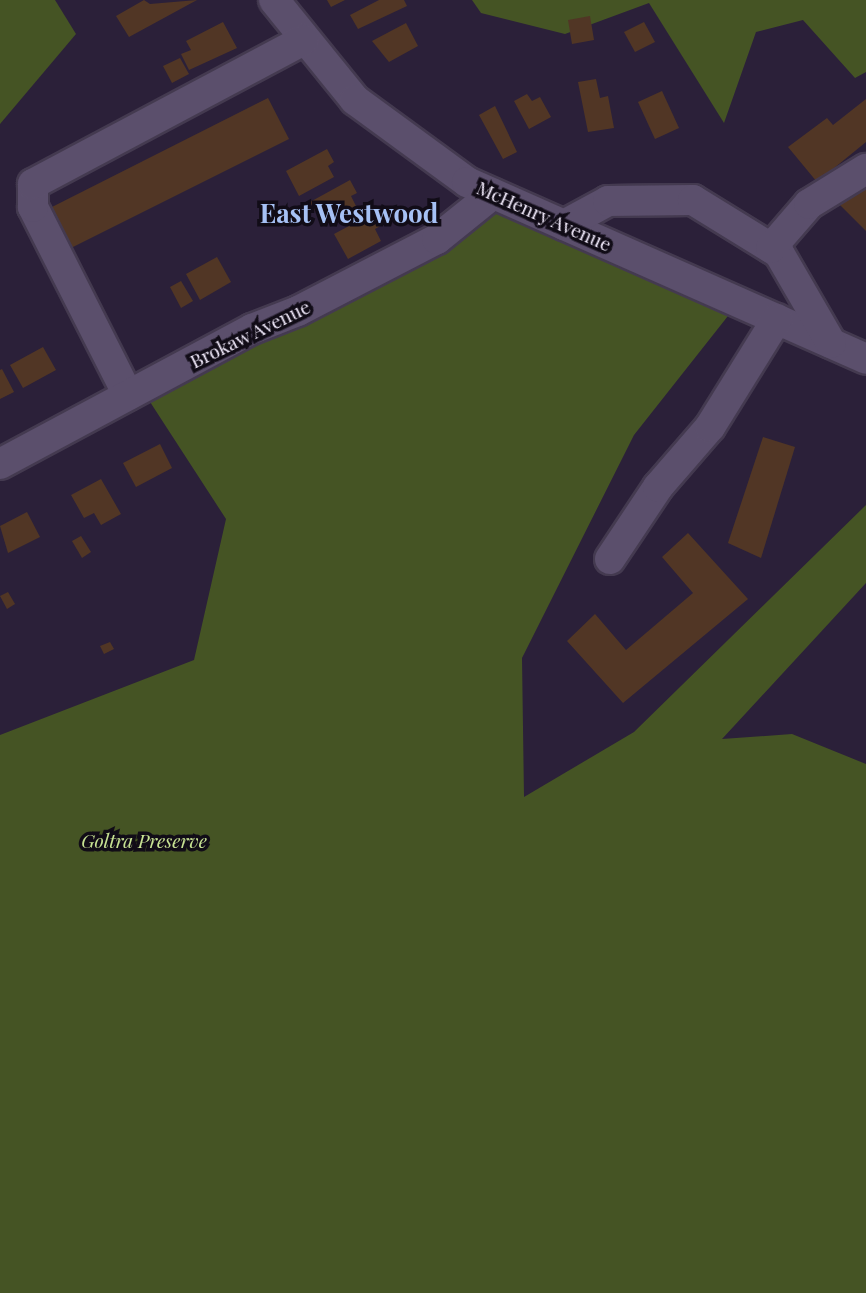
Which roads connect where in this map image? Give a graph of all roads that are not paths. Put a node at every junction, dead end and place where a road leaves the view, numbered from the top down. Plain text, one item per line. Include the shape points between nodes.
1 (274, 0) edge
2 (304, 40) junction
3 (866, 169) edge
4 (493, 194) junction
5 (564, 225) junction
6 (771, 248) junction
7 (777, 319) junction
8 (831, 343) junction
9 (866, 359) edge
10 (128, 395) junction
11 (0, 464) edge
12 (610, 559) dead end

1 - 2 street, McHenry Avenue
2 - 4 street, McHenry Avenue via 370,113 467,182
2 - 10 street via 33,184 33,207
3 - 6 street via 809,204
4 - 5 street, McHenry Avenue
4 - 10 street, Brokaw Avenue via 437,239
5 - 6 street via 608,201 693,200
5 - 7 street, McHenry Avenue
6 - 8 street via 779,253
7 - 8 street, McHenry Avenue
7 - 12 street via 710,427 659,487
8 - 9 street, McHenry Avenue
10 - 11 street, Brokaw Avenue

